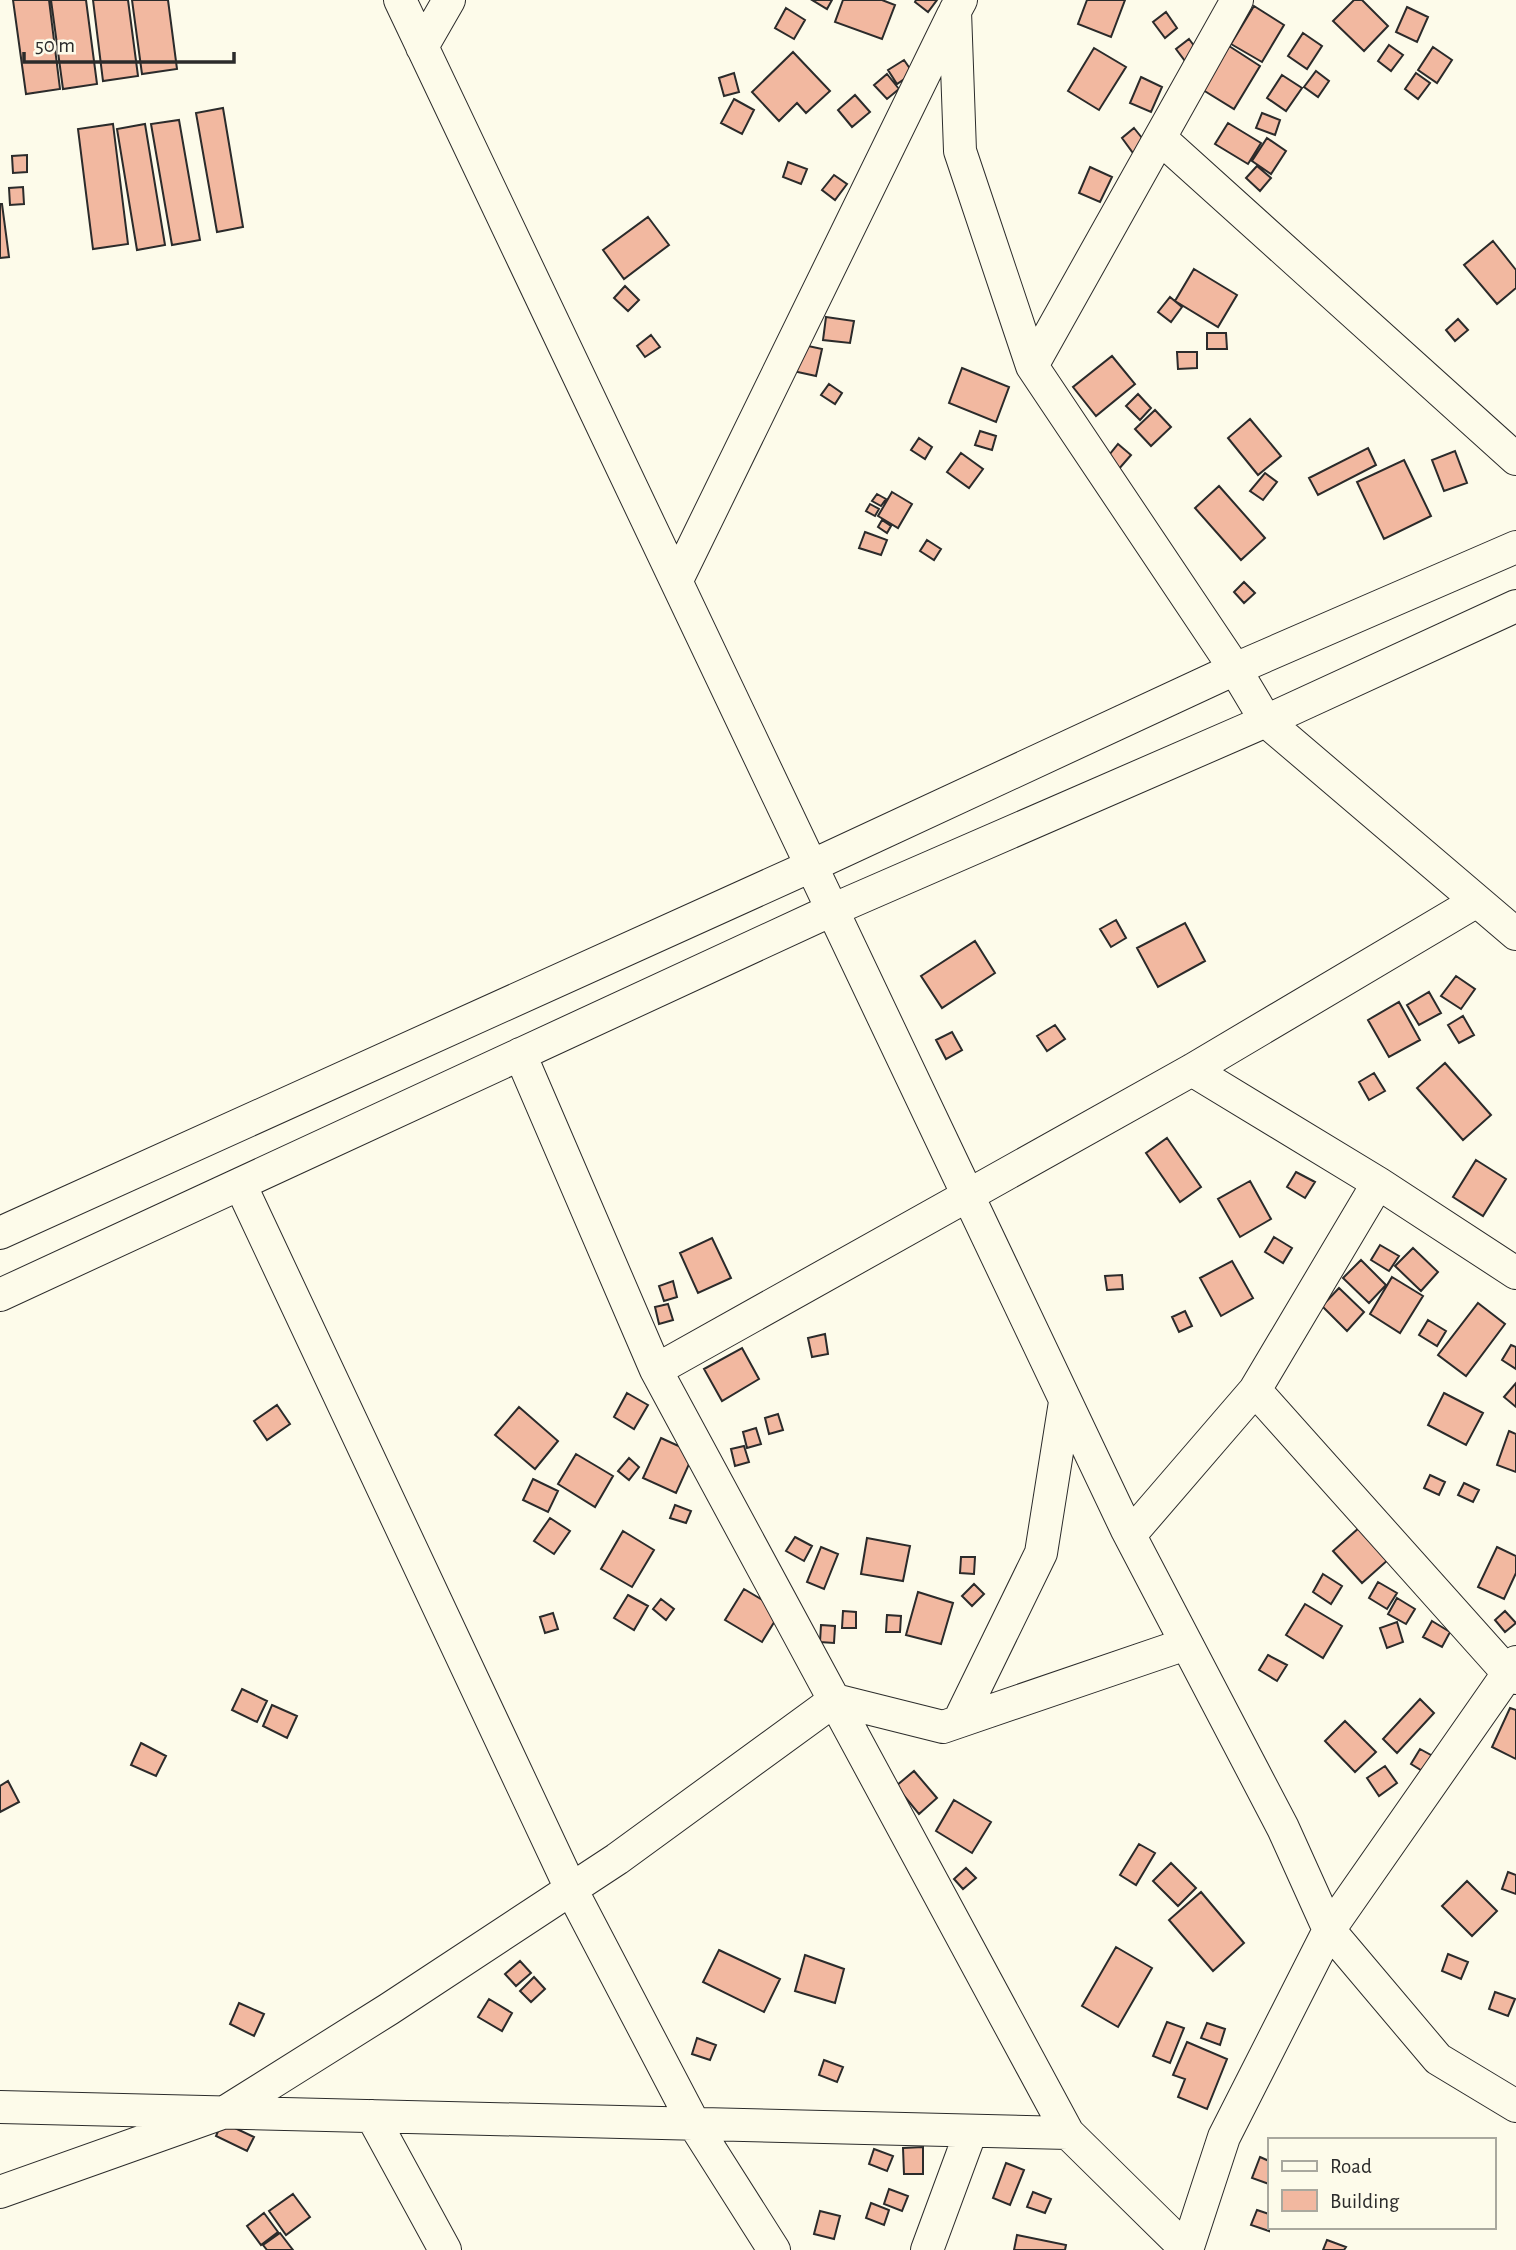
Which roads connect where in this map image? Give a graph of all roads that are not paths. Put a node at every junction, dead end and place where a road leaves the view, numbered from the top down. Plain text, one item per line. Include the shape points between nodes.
1 (400, 0) edge
2 (449, 0) edge
3 (1237, 0) edge
4 (958, 5) edge
5 (422, 47) junction
6 (1160, 138) junction
7 (1032, 366) junction
8 (1516, 460) edge
9 (1516, 547) edge
10 (677, 580) junction
11 (1516, 606) edge
12 (1235, 669) junction
13 (1266, 721) junction
14 (811, 866) junction
15 (1477, 901) junction
16 (832, 910) junction
17 (1516, 934) edge
18 (520, 1054) junction
19 (1192, 1070) junction
20 (1378, 1183) junction
21 (240, 1184) junction
22 (966, 1195) junction
23 (0, 1233) edge
24 (1516, 1273) edge
25 (0, 1294) edge
26 (656, 1370) junction
27 (1255, 1390) junction
28 (1065, 1402) junction
29 (1130, 1535) junction
30 (1186, 1644) junction
31 (1514, 1671) edge
32 (835, 1700) junction
33 (959, 1721) junction
34 (572, 1889) junction
35 (1329, 1930) junction
36 (1516, 2106) edge
37 (0, 2107) edge
38 (225, 2112) junction
39 (372, 2116) junction
40 (694, 2124) junction
41 (971, 2131) junction
42 (1068, 2133) junction
43 (0, 2192) edge
44 (445, 2250) edge
45 (774, 2250) edge
46 (926, 2250) edge

1 - 5 street
2 - 5 street
3 - 6 street
4 - 7 street via 960,151
4 - 10 street
5 - 10 street
6 - 7 street
6 - 8 street
7 - 12 street
9 - 12 street
10 - 14 street
11 - 13 street
12 - 13 street
12 - 14 street
13 - 15 street
13 - 16 street
14 - 16 street
14 - 23 street
15 - 17 street
15 - 19 street
16 - 18 street
16 - 22 street
18 - 21 street
18 - 26 street
19 - 20 street
19 - 22 street
20 - 24 street
20 - 27 street
21 - 25 street
21 - 34 street
22 - 26 street
22 - 28 street
26 - 32 street
27 - 29 street
27 - 31 street
28 - 29 street
28 - 33 street via 1041,1553
29 - 30 street
30 - 33 street
30 - 35 street via 1283,1828
31 - 35 street
32 - 33 street via 943,1727
32 - 34 street
32 - 42 street
34 - 38 street
34 - 40 street
35 - 36 street via 1438,2059
35 - 42 street via 1224,2137 1188,2250
37 - 38 street
38 - 39 street
38 - 43 street
39 - 40 street
39 - 44 street
40 - 41 street
40 - 45 street
41 - 42 street
41 - 46 street

